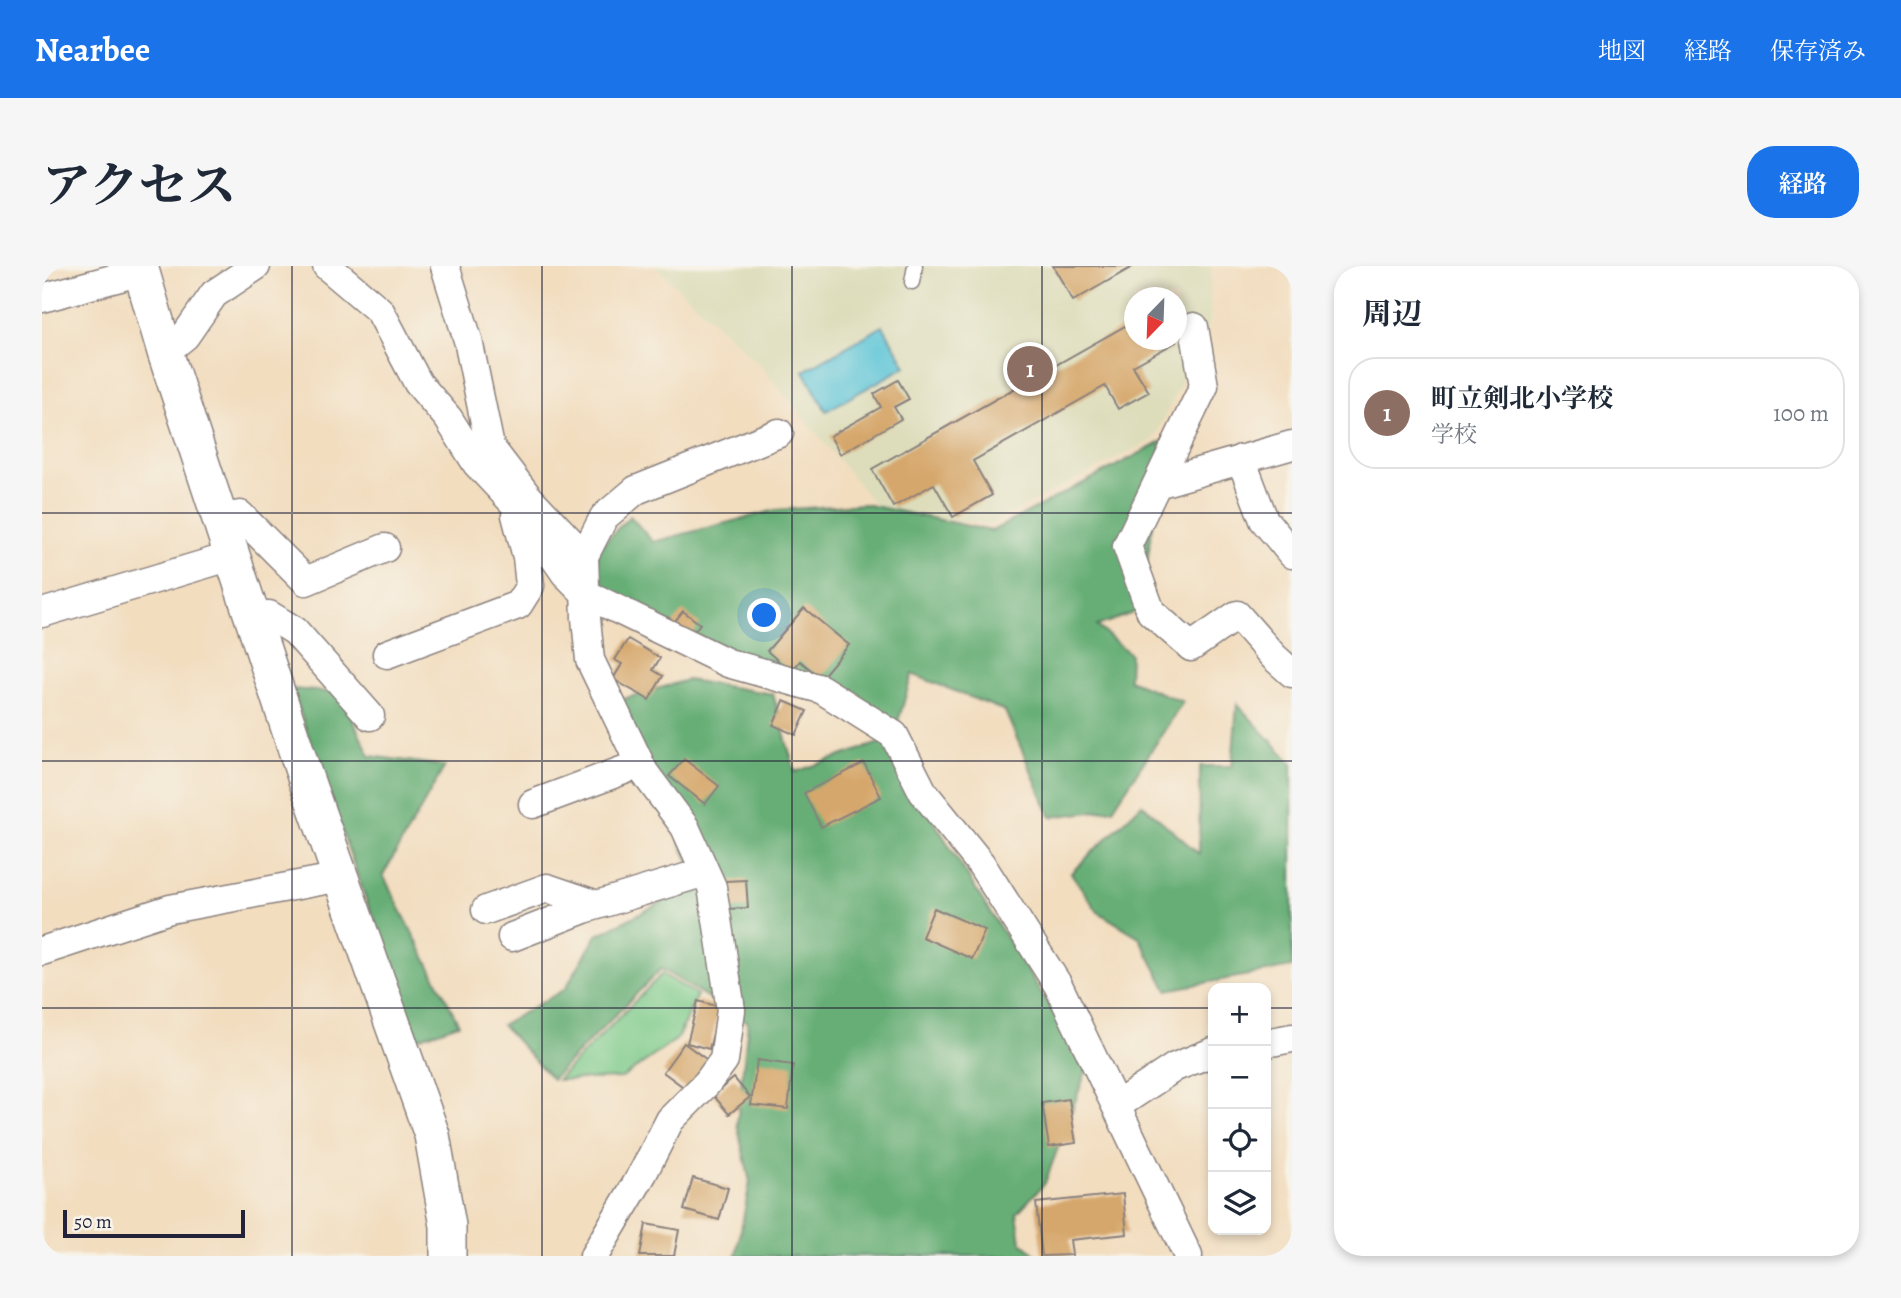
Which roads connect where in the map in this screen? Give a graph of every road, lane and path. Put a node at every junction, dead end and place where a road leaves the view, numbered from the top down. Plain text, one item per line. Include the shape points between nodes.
1 (257, 266) edge
2 (327, 266) edge
3 (445, 266) edge
4 (915, 266) edge
5 (141, 268) edge
6 (912, 282) dead end
7 (42, 298) edge
8 (1194, 327) dead end
9 (166, 352) junction
10 (779, 433) dead end
11 (1292, 445) edge
12 (1241, 459) junction
13 (1157, 484) junction
14 (513, 502) junction
15 (220, 518) junction
16 (385, 548) dead end
17 (1292, 554) edge
18 (232, 556) junction
19 (584, 556) junction
20 (586, 594) junction
21 (42, 612) edge
22 (253, 617) junction
23 (387, 654) dead end
24 (1286, 657) edge
25 (370, 716) dead end
26 (640, 764) junction
27 (533, 804) dead end
28 (705, 872) junction
29 (341, 877) junction
30 (597, 905) junction
31 (486, 910) dead end
32 (512, 937) dead end
33 (42, 951) edge
34 (1292, 1038) edge
35 (1271, 1042) edge
36 (1208, 1054) edge
37 (1116, 1107) junction
38 (448, 1256) edge
39 (594, 1256) edge
40 (1188, 1256) edge

1 - 9 street via 214,294 185,336
2 - 14 street via 380,311 418,383 477,464
3 - 19 street via 468,340 490,447
4 - 6 lane
5 - 7 street
5 - 9 street
8 - 13 street via 1204,386
9 - 15 street
10 - 19 street via 636,490 604,517
11 - 12 street
12 - 13 street
12 - 17 street via 1264,520
13 - 24 street via 1127,546 1151,612 1191,647 1237,615
14 - 20 street
14 - 23 street via 530,586 518,605
15 - 16 street via 240,515 306,581
15 - 18 street
18 - 21 street
18 - 22 street
19 - 20 street
20 - 26 street via 590,660
20 - 37 street via 728,663 821,689 894,735 923,792 981,864 1058,985
22 - 25 street via 269,615 295,631
22 - 29 street
26 - 27 street
26 - 28 street via 685,827
28 - 30 street
28 - 39 street via 712,887 732,1010 724,1060 670,1120
29 - 33 street via 170,909
29 - 38 street via 432,1135 448,1226
30 - 31 street via 547,888
30 - 32 street
34 - 35 street
36 - 37 street via 1175,1067
37 - 40 street

